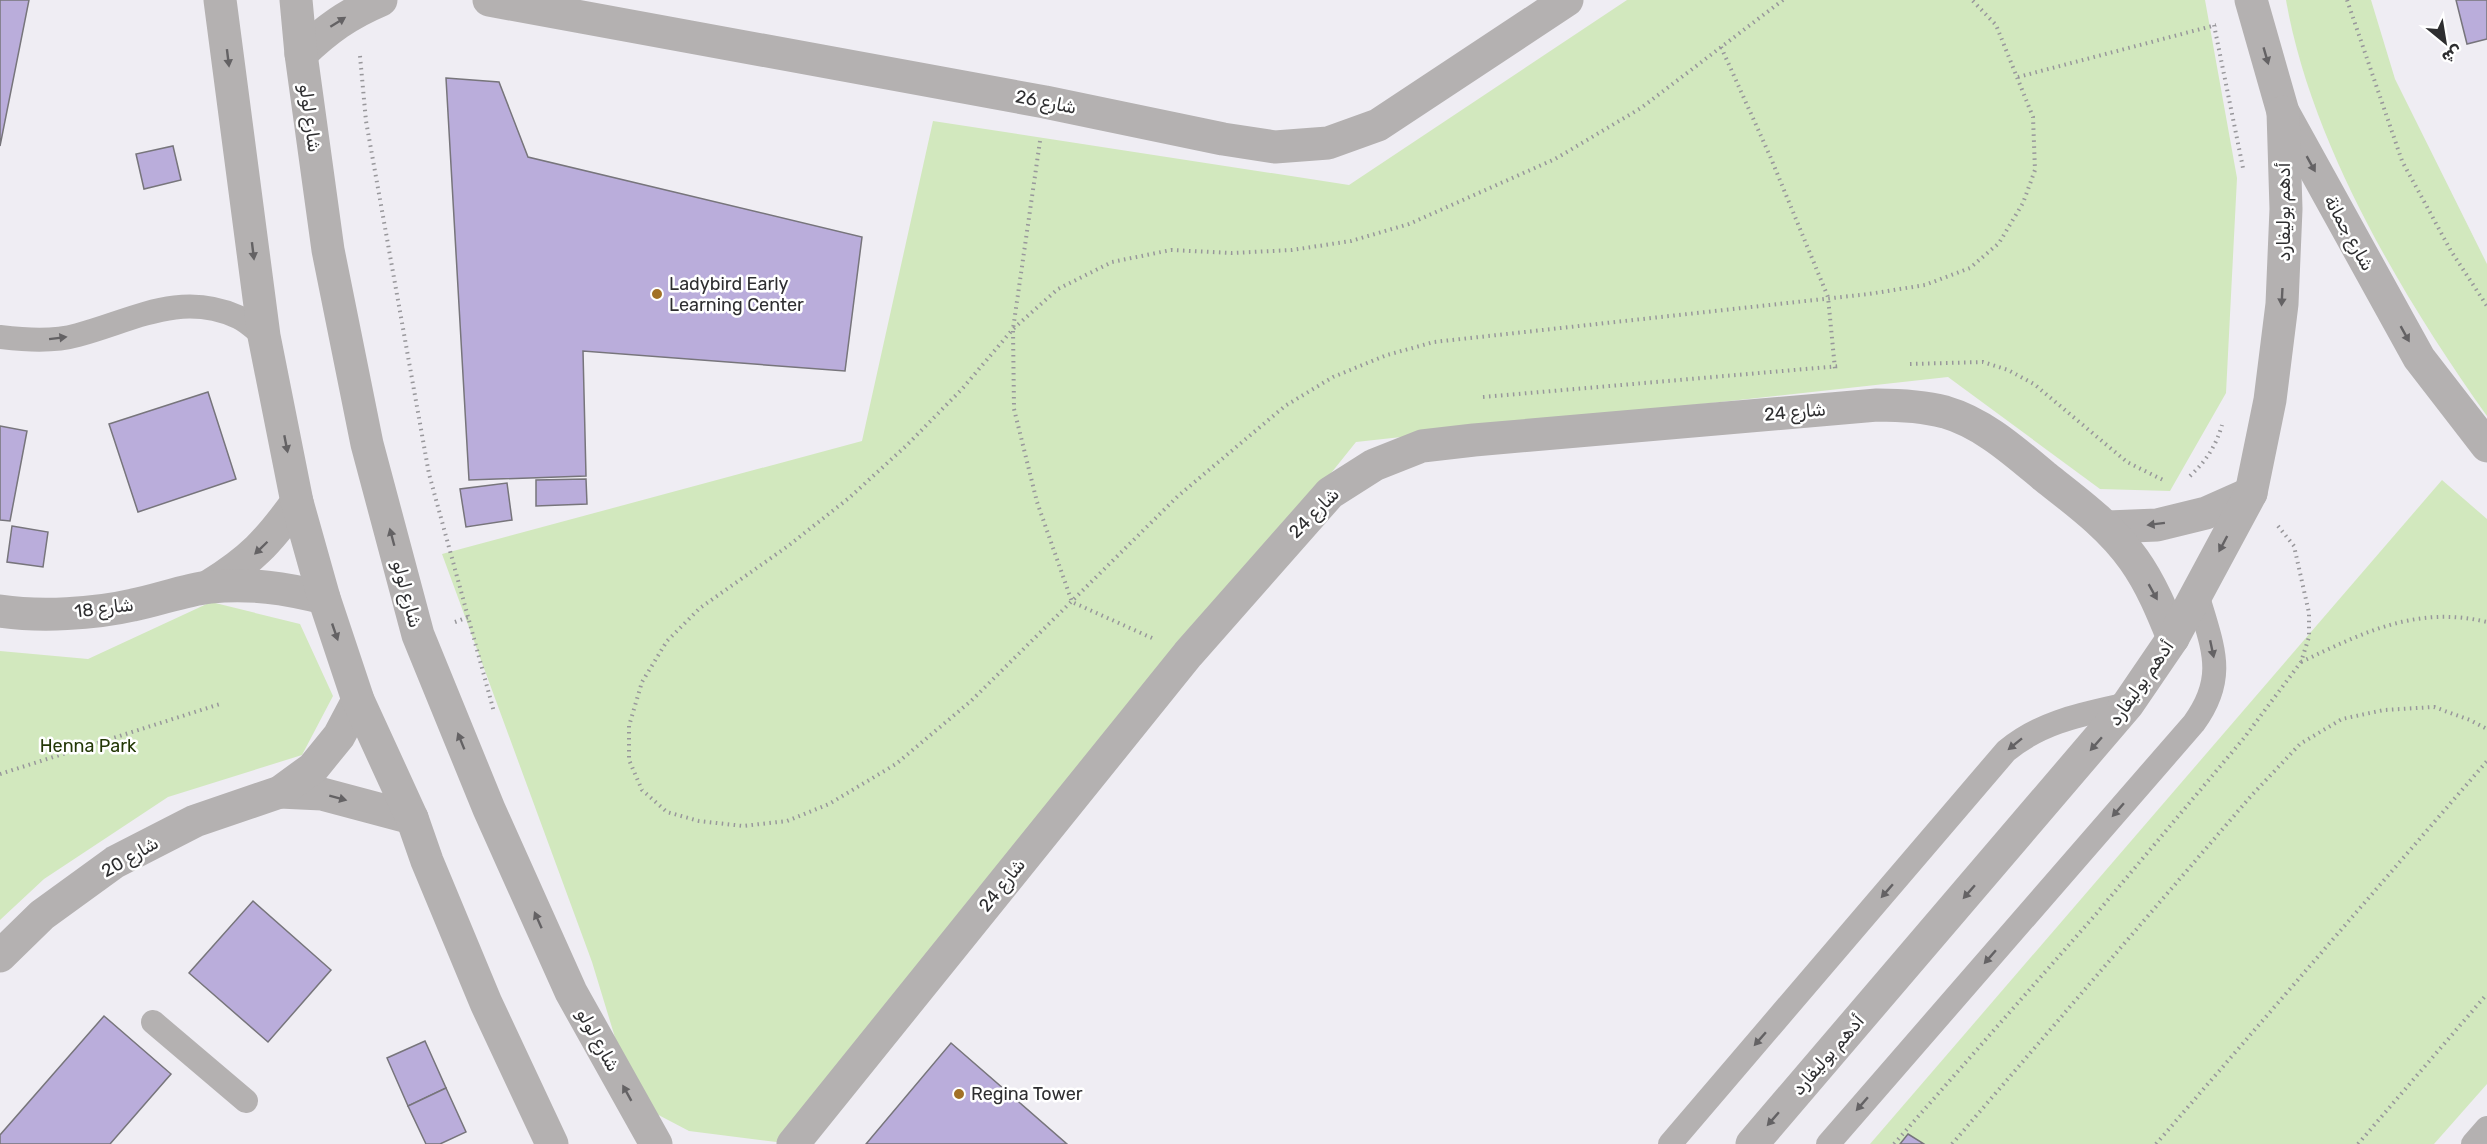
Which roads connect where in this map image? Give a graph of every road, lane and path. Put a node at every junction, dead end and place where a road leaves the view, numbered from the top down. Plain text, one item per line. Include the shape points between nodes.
1 (220, 0) edge
2 (296, 0) edge
3 (489, 0) edge
4 (1567, 0) edge
5 (1783, 0) edge
6 (1972, 0) edge
7 (2347, 0) edge
8 (368, 5) edge
9 (2253, 8) edge
10 (1721, 47) junction
11 (301, 54) junction
12 (2018, 77) junction
13 (1045, 102) junction
14 (2283, 112) junction
15 (1828, 297) junction
16 (2487, 306) edge
17 (1013, 330) junction
18 (264, 336) junction
19 (0, 337) edge
20 (1843, 408) junction
21 (2487, 446) edge
22 (2251, 493) junction
23 (297, 502) junction
24 (2108, 526) junction
25 (207, 587) junction
26 (2197, 593) junction
27 (324, 598) junction
28 (1072, 602) junction
29 (0, 611) edge
30 (2487, 622) edge
31 (2173, 638) junction
32 (1188, 654) junction
33 (2301, 662) dead end
34 (358, 700) junction
35 (220, 704) dead end
36 (2128, 704) junction
37 (495, 714) dead end
38 (2487, 729) edge
39 (2487, 761) edge
40 (0, 774) edge
41 (280, 792) junction
42 (412, 818) junction
43 (0, 956) edge
44 (2487, 994) edge
45 (153, 1022) dead end
46 (246, 1101) dead end
47 (2487, 1128) edge
48 (552, 1144) edge
49 (656, 1144) edge
50 (793, 1144) edge
51 (1670, 1144) edge
52 (1752, 1144) edge
53 (1828, 1144) edge
54 (1952, 1144) edge
55 (2156, 1144) edge
56 (2358, 1144) edge
57 (2473, 1144) edge

1 -> 18 street
2 - 11 street, شارع لولو
3 - 13 street, شارع 26
4 - 13 street, شارع 26 via 1378,125 1328,143 1275,147
5 - 10 path
6 - 12 path via 1996,26
7 - 16 path via 2402,161 2451,251
11 -> 8 street via 326,30
8 - 37 path via 366,122 429,474
9 - 12 path
9 -> 14 street, شارع جمانة
10 - 15 path
10 - 17 path via 1641,108 1555,159 1409,224 1351,241 1292,250 1172,250 1112,262 1059,289
49 -> 11 street, شارع لولو via 571,992 489,809 418,635 367,444 328,250
12 - 15 path via 2033,117 2035,170 2023,203 1999,243 1970,267 1925,285
13 - 17 path
14 -> 21 street, شارع جمانة via 2418,358
14 -> 22 street, أدهم بوليفارد via 2286,208 2282,304 2270,399
15 - 20 path via 1834,366
15 - 28 path via 1434,342 1387,355 1333,377 1285,406 1178,496
17 - 28 path via 1014,409 1036,502
17 - 28 path via 962,389 849,498 700,608 667,641 642,682 629,726 629,760 642,790 667,812 699,821 743,826 787,820 829,804 896,764 971,701
19 -> 18 lane via 23,340 76,336 154,310 183,305 213,308 240,318
18 -> 23 street
20 - 24 street, شارع 24 via 1912,405 1946,412 1978,426
20 - 32 street, شارع 24 via 1422,446 1374,465 1330,493
22 -> 24 street via 2206,513 2167,523
22 -> 26 street, أدهم بوليفارد
23 -> 25 street, شارع 18 via 273,536 243,565
23 - 27 street
24 -> 31 street, شارع 24 via 2157,598
25 - 27 street, شارع 18 via 286,588
25 - 29 street, شارع 18 via 131,606 69,613
26 - 31 street, أدهم بوليفارد
26 -> 53 lane via 2215,666 2214,687 2206,706
27 -> 34 street
28 - 32 path
30 - 33 path via 2444,618 2386,625
31 - 36 street, أدهم بوليفارد
32 - 50 street, شارع 24
34 - 41 street, شارع 20 via 339,736 320,760
34 - 42 street
35 - 40 path
36 -> 51 lane via 2054,722 2007,751
36 -> 52 street, أدهم بوليفارد
38 - 54 path via 2434,707 2384,710 2342,719 2300,744
39 - 55 path
41 -> 42 street, شارع 20 via 322,794
41 - 43 street, شارع 20 via 195,822 115,862 42,915
42 - 48 street via 486,1003
44 - 56 path
45 - 46 lane
47 - 57 lane

